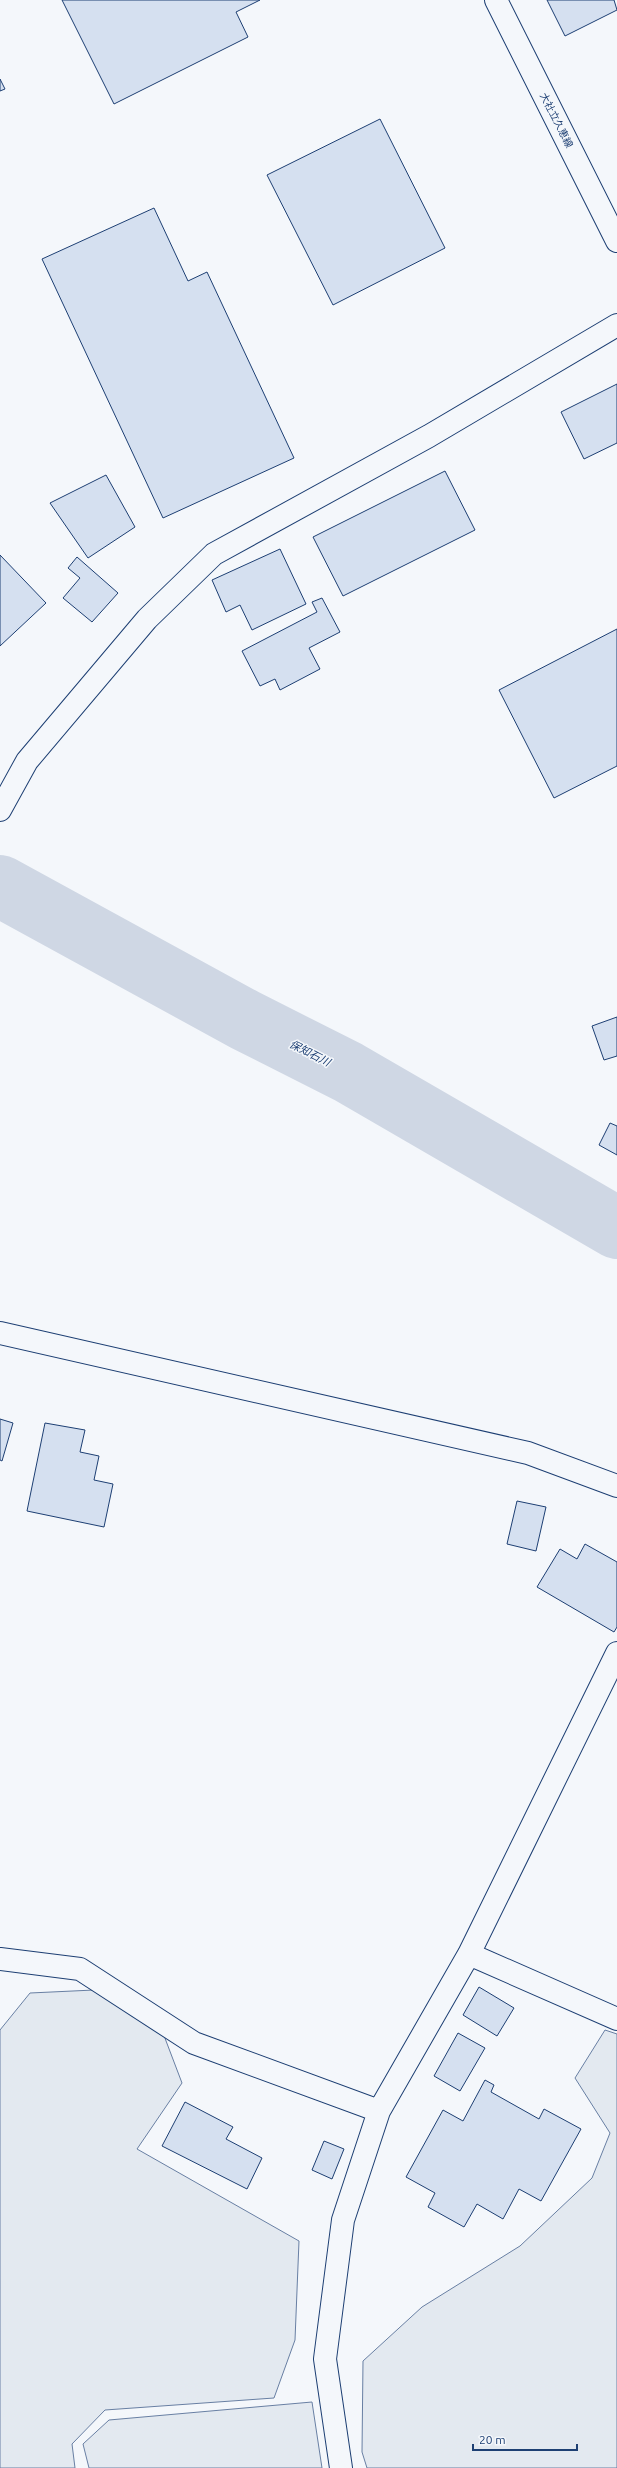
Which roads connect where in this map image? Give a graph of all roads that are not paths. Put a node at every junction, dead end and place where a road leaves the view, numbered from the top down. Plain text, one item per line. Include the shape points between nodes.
1 (496, 0) edge
2 (617, 241) edge
3 (617, 325) edge
4 (0, 810) edge
5 (0, 1333) edge
6 (617, 1486) edge
7 (617, 1652) edge
8 (469, 1954) junction
9 (0, 1959) edge
10 (617, 2019) edge
11 (378, 2111) junction
12 (341, 2468) edge

1 - 2 street, 大社立久恵線
3 - 4 street via 429,436 214,554 147,619 32,756
5 - 6 street via 528,1453
7 - 8 street
8 - 10 street
8 - 11 street
9 - 11 street via 80,1969 194,2043
11 - 12 street via 343,2220 325,2359

